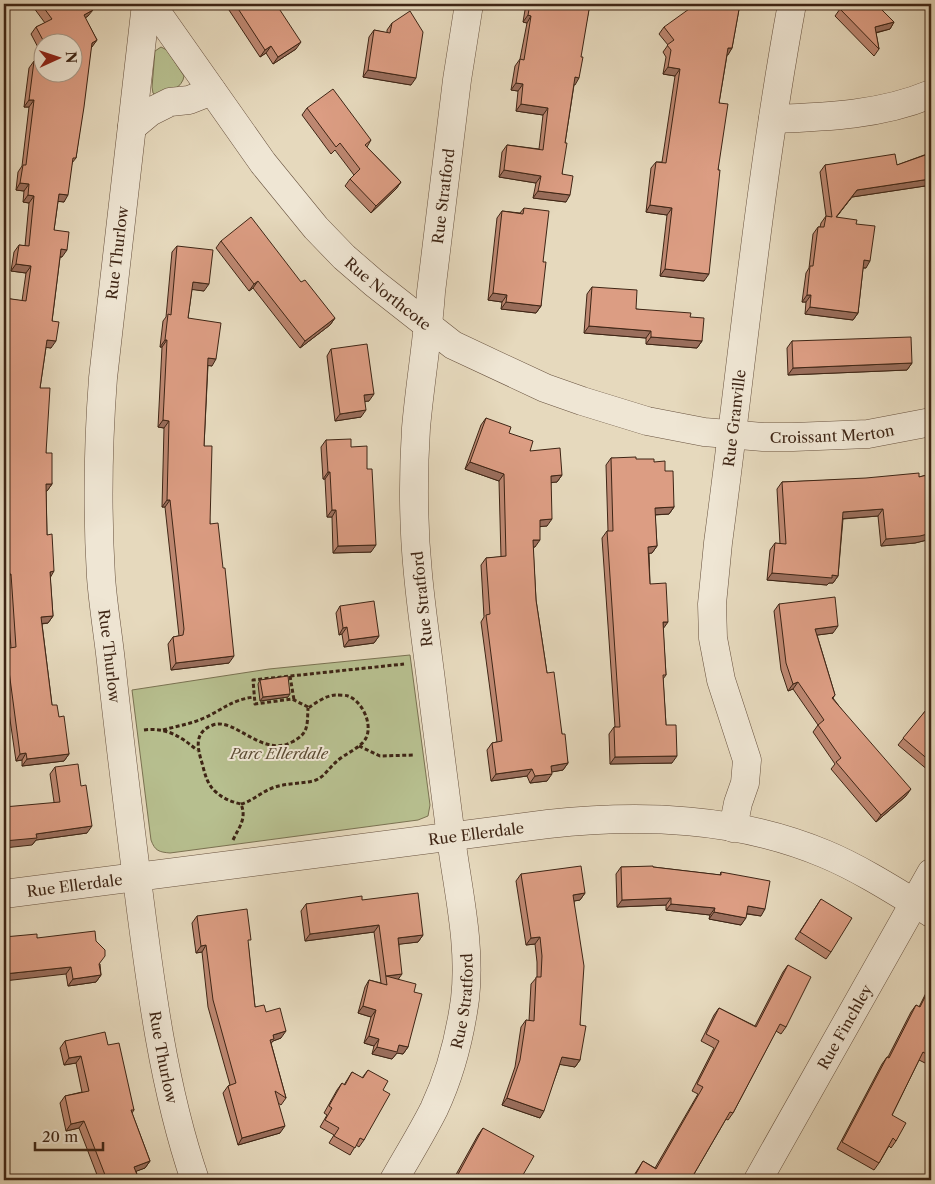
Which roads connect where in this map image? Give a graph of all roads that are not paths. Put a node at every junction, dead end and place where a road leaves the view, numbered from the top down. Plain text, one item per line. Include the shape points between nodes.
1 (146, 4) edge
2 (151, 4) edge
3 (469, 4) edge
4 (792, 4) edge
5 (212, 90) junction
6 (931, 94) edge
7 (773, 119) junction
8 (132, 127) junction
9 (429, 326) junction
10 (931, 422) edge
11 (732, 434) junction
12 (733, 828) junction
13 (451, 837) junction
14 (931, 873) edge
15 (136, 878) junction
16 (4, 894) edge
17 (923, 908) edge
18 (195, 1180) edge
19 (394, 1180) edge
20 (758, 1180) edge

1 - 8 street, Rue Thurlow
2 - 5 street, Rue Northcote
3 - 9 street, Rue Stratford via 457,80
4 - 7 street, Rue Granville
5 - 8 street via 189,100 170,102 150,112
5 - 9 street, Rue Northcote via 263,163 316,228 344,257
6 - 7 street via 892,108
7 - 11 street, Rue Granville
8 - 15 street, Rue Thurlow via 103,378 99,506 102,579
9 - 11 street, Rue Northcote via 452,345 545,388 647,421
9 - 13 street, Rue Stratford via 416,425 414,522
10 - 11 street, Croissant Merton via 868,434 793,437
11 - 12 street, Rue Granville via 714,574 712,617 721,680 747,760 745,784
12 - 13 street, Rue Ellerdale via 666,819 617,818
12 - 17 street, Rue Ellerdale via 769,835 827,855
13 - 15 street, Rue Ellerdale
13 - 19 street, Rue Stratford via 466,950 463,1012 454,1055 440,1096
14 - 17 street, Rue Finchley
15 - 16 street, Rue Ellerdale
15 - 18 street, Rue Thurlow via 161,1041
17 - 20 street, Rue Finchley

